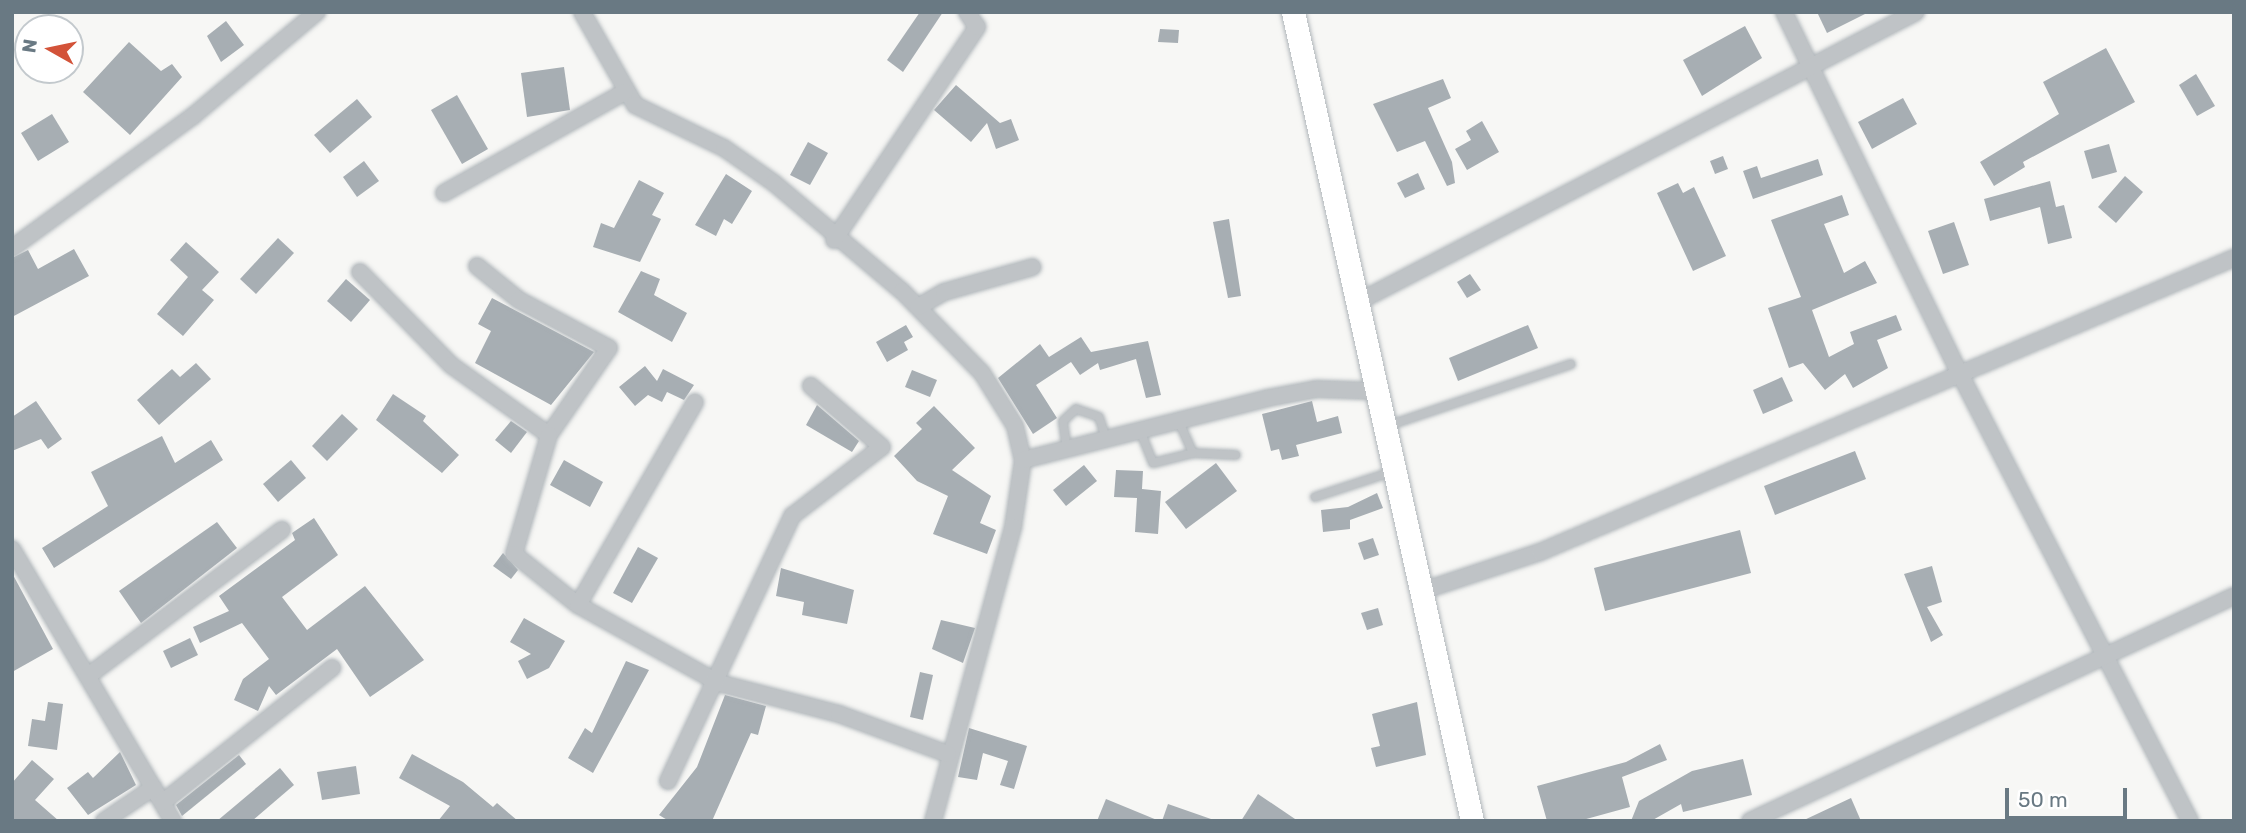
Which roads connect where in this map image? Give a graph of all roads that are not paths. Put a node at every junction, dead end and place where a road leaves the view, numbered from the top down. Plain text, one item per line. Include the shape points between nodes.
1 (317, 12) edge
2 (582, 12) edge
3 (967, 12) edge
4 (1293, 12) edge
5 (1784, 12) edge
6 (1916, 12) edge
7 (1811, 65) junction
8 (625, 92) junction
9 (444, 193) dead end
10 (834, 240) junction
11 (12, 248) edge
12 (2234, 258) edge
13 (477, 266) dead end
14 (1033, 267) dead end
15 (360, 272) dead end
16 (1356, 303) junction
17 (918, 307) junction
18 (1571, 364) dead end
19 (1960, 374) junction
20 (811, 386) dead end
21 (1376, 391) junction
22 (695, 402) dead end
23 (1180, 424) junction
24 (1384, 427) junction
25 (1141, 433) junction
26 (550, 435) junction
27 (1107, 441) junction
28 (1067, 450) junction
29 (1193, 453) junction
30 (1236, 454) dead end
31 (1023, 460) junction
32 (1393, 472) junction
33 (1315, 498) dead end
34 (282, 530) dead end
35 (12, 549) edge
36 (1419, 592) junction
37 (2234, 596) edge
38 (579, 605) junction
39 (2106, 656) junction
40 (332, 668) dead end
41 (88, 676) junction
42 (719, 683) junction
43 (948, 754) junction
44 (668, 781) dead end
45 (155, 786) junction
46 (163, 802) junction
47 (104, 821) edge
48 (173, 821) edge
49 (933, 821) edge
50 (1472, 821) edge
51 (1750, 821) edge
52 (2190, 821) edge

1 - 11 street via 131,164
2 - 8 street
3 - 10 street via 977,27
4 - 16 main road
5 - 7 street
6 - 7 street
7 - 16 street
7 - 19 street
8 - 9 street
8 - 10 street via 635,104 724,148 774,183
10 - 17 street
12 - 19 street
13 - 26 street via 519,300 609,348
14 - 17 street via 944,292
15 - 26 street via 452,365
16 - 21 main road
17 - 31 street via 982,373 1014,426
18 - 24 lane
19 - 36 street via 1540,552
19 - 39 street
20 - 42 street via 882,447 792,516
21 - 23 street via 1317,389
21 - 24 main road
22 - 38 street
23 - 25 street
23 - 29 lane
24 - 32 main road
25 - 27 street
25 - 29 lane via 1153,463
26 - 38 street via 514,554
27 - 28 street
27 - 28 lane via 1099,417 1076,410 1063,421
28 - 31 street
29 - 30 lane
31 - 43 street via 976,681
32 - 33 lane
32 - 36 main road
34 - 41 street
35 - 41 street
36 - 50 main road
37 - 39 street
38 - 42 street
39 - 51 street
39 - 52 street
40 - 46 street
41 - 45 street
42 - 43 street via 839,714
42 - 44 street
43 - 49 street
45 - 46 street
45 - 47 street
46 - 48 street

